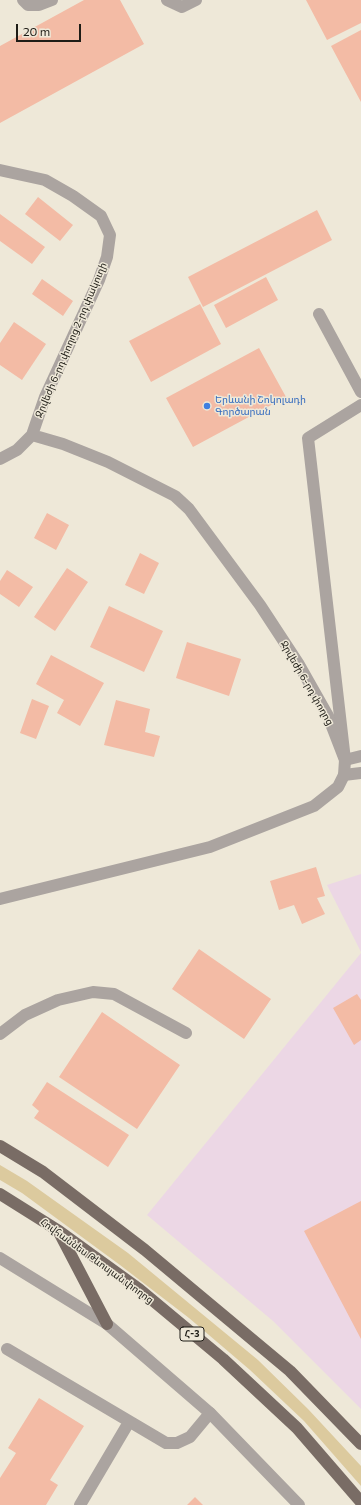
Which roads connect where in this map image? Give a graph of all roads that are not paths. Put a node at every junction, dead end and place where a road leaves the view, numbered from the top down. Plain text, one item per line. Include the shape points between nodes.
1 (23, 0) edge
2 (52, 0) edge
3 (167, 0) edge
4 (196, 0) edge
5 (0, 170) edge
6 (319, 314) dead end
7 (361, 392) edge
8 (361, 405) edge
9 (32, 435) junction
10 (0, 459) edge
11 (361, 756) edge
12 (345, 760) junction
13 (361, 773) edge
14 (344, 775) junction
15 (0, 898) edge
16 (186, 1033) dead end
17 (0, 1034) edge
18 (0, 1146) edge
19 (0, 1194) edge
20 (59, 1231) junction
21 (0, 1258) edge
22 (107, 1324) junction
23 (7, 1349) dead end
24 (210, 1413) junction
25 (128, 1422) junction
26 (361, 1444) edge
27 (361, 1502) edge
28 (80, 1505) edge
29 (299, 1505) edge

1 - 2 street via 28,5 39,5
3 - 4 street via 182,7
5 - 9 street, Ջրվեժի 6-րդ փողոց 2-րդ փակուղի via 45,180 73,196 101,216 110,235 99,280 45,397
6 - 7 street
8 - 12 street via 308,438
9 - 10 street via 17,450
9 - 12 street, Ջրվեժի 6-րդ փողոց via 108,462 175,496 189,509 260,605 298,663 328,716
11 - 12 street
12 - 14 street, Ջրվեժի 6-րդ փողոց
13 - 14 street
14 - 15 street via 338,787 314,806 210,847
16 - 17 street via 114,994 93,992 58,1000 24,1015
18 - 26 main road via 43,1172 145,1250 290,1371
19 - 20 main road, Հովհաննես Թևոսյան փողոց / Հ-3
20 - 22 main road
20 - 27 main road, Հովհաննես Թևոսյան փողոց / Հ-3 via 139,1289 223,1360 297,1428
21 - 22 street
22 - 24 street
23 - 25 street
24 - 25 street via 190,1436 177,1443 166,1443
24 - 29 street
25 - 28 street

